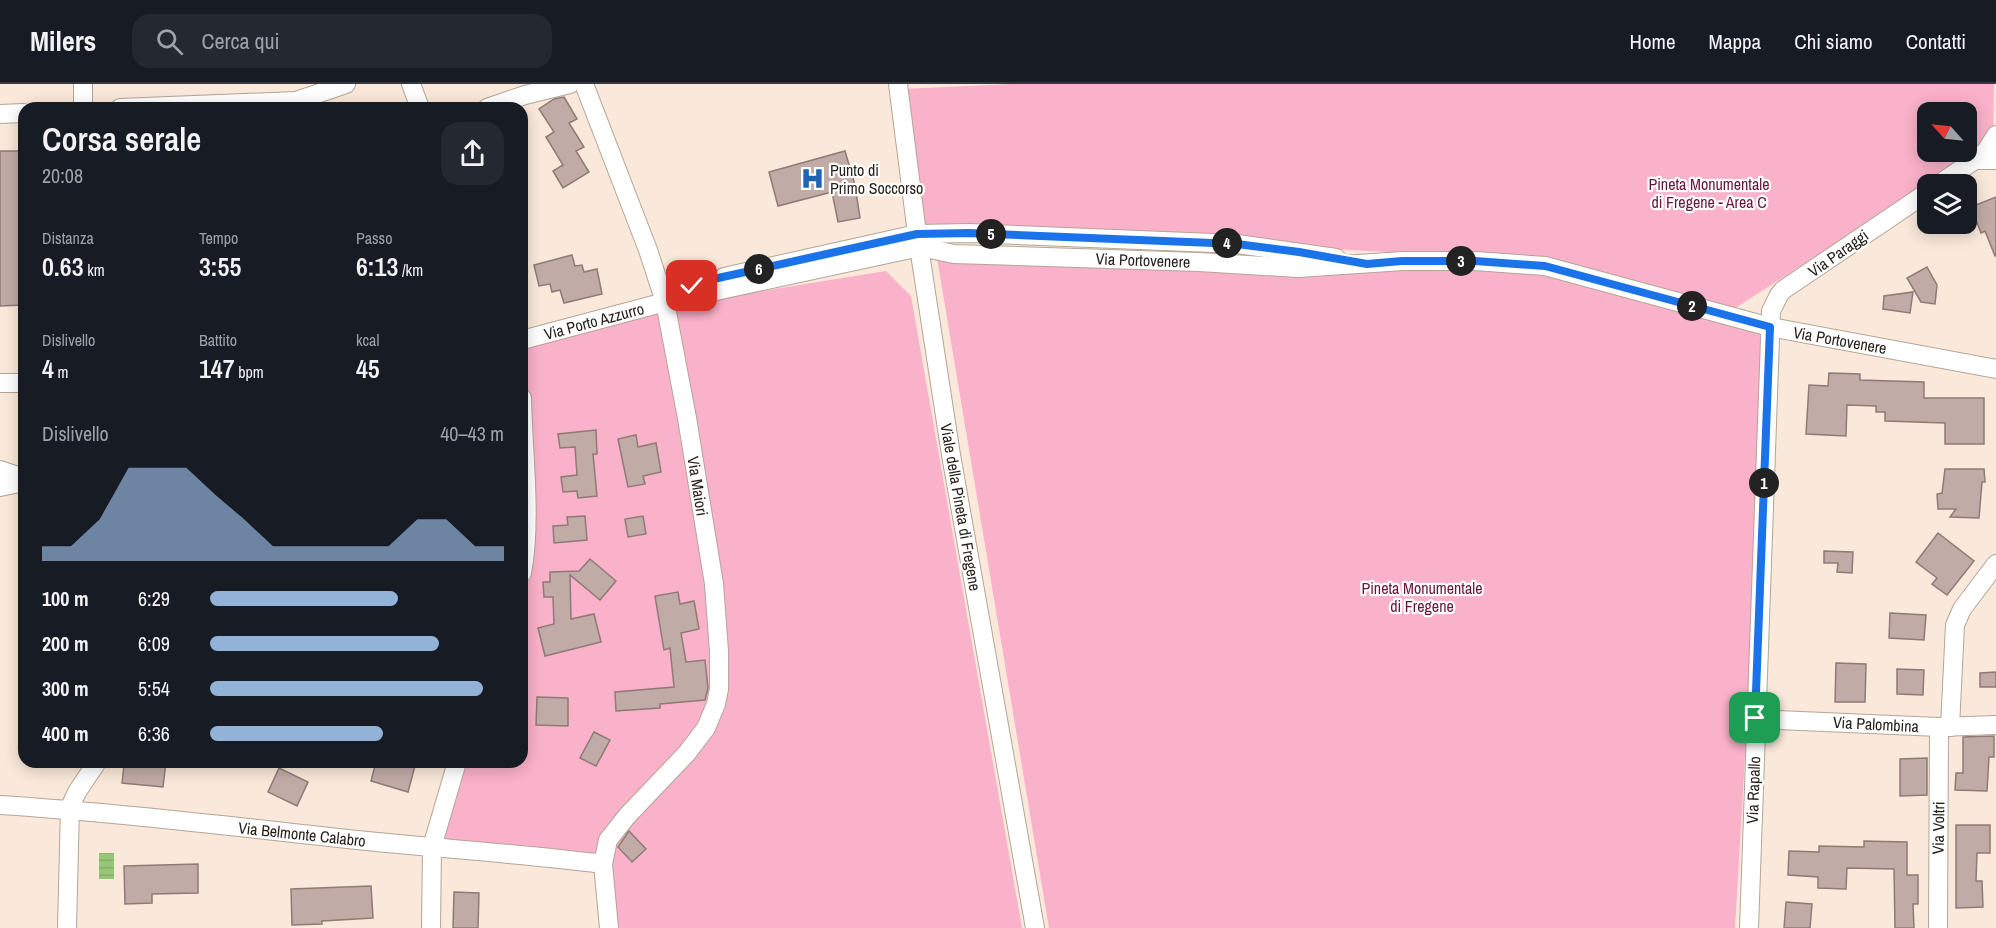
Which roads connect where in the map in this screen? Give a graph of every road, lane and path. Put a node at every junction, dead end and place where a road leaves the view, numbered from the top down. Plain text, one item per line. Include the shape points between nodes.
1 (83, 84) edge
2 (346, 84) edge
3 (411, 84) edge
4 (570, 84) edge
5 (584, 84) edge
6 (898, 84) edge
7 (83, 102) edge
8 (302, 102) edge
9 (418, 102) edge
10 (505, 102) edge
11 (18, 113) edge
12 (0, 114) edge
13 (1996, 135) edge
14 (1977, 158) edge
15 (1977, 160) edge
16 (1996, 160) edge
17 (1972, 162) edge
18 (1954, 174) edge
19 (1917, 199) edge
20 (918, 240) junction
21 (665, 302) junction
22 (1770, 327) junction
23 (528, 338) edge
24 (1996, 369) edge
25 (0, 383) edge
26 (18, 383) edge
27 (0, 470) edge
28 (18, 478) edge
29 (18, 482) edge
30 (0, 487) edge
31 (1996, 564) edge
32 (1755, 718) junction
33 (1996, 725) edge
34 (1945, 727) junction
35 (93, 768) edge
36 (455, 768) edge
37 (0, 805) edge
38 (70, 810) junction
39 (432, 847) junction
40 (603, 864) junction
41 (67, 928) edge
42 (431, 928) edge
43 (609, 928) edge
44 (1035, 928) edge
45 (1749, 928) edge
46 (1938, 928) edge

1 - 7 street
2 - 8 street
3 - 9 street
4 - 10 street
5 - 21 street, Via Maiori
6 - 20 street, Viale della Pineta di Fregene
11 - 12 street
13 - 14 street
15 - 16 street
17 - 18 street
19 - 22 street, Via Paraggi via 1781,292 1772,308
20 - 21 street, Via Porto Azzurro
20 - 22 street, Via Portovenere via 954,254 1298,267 1402,261 1545,266
20 - 44 street, Viale della Pineta di Fregene via 951,455
21 - 23 street, Via Porto Azzurro
21 - 40 street, Via Maiori via 714,584 719,688 711,719 700,737 616,828 606,844
22 - 24 street, Via Portovenere
22 - 32 street, Via Rapallo
25 - 26 street
27 - 28 street
29 - 30 street
31 - 34 street, Via Voltri via 1962,609 1955,625
32 - 34 street, Via Palombina
32 - 45 street, Via Rapallo
33 - 34 street, Via Palombina
34 - 46 street, Via Voltri
35 - 38 street
36 - 39 street
37 - 38 street, Via Belmonte Calabro
38 - 39 street, Via Belmonte Calabro
38 - 41 street
39 - 40 street, Via Belmonte Calabro
39 - 42 street
40 - 43 street

